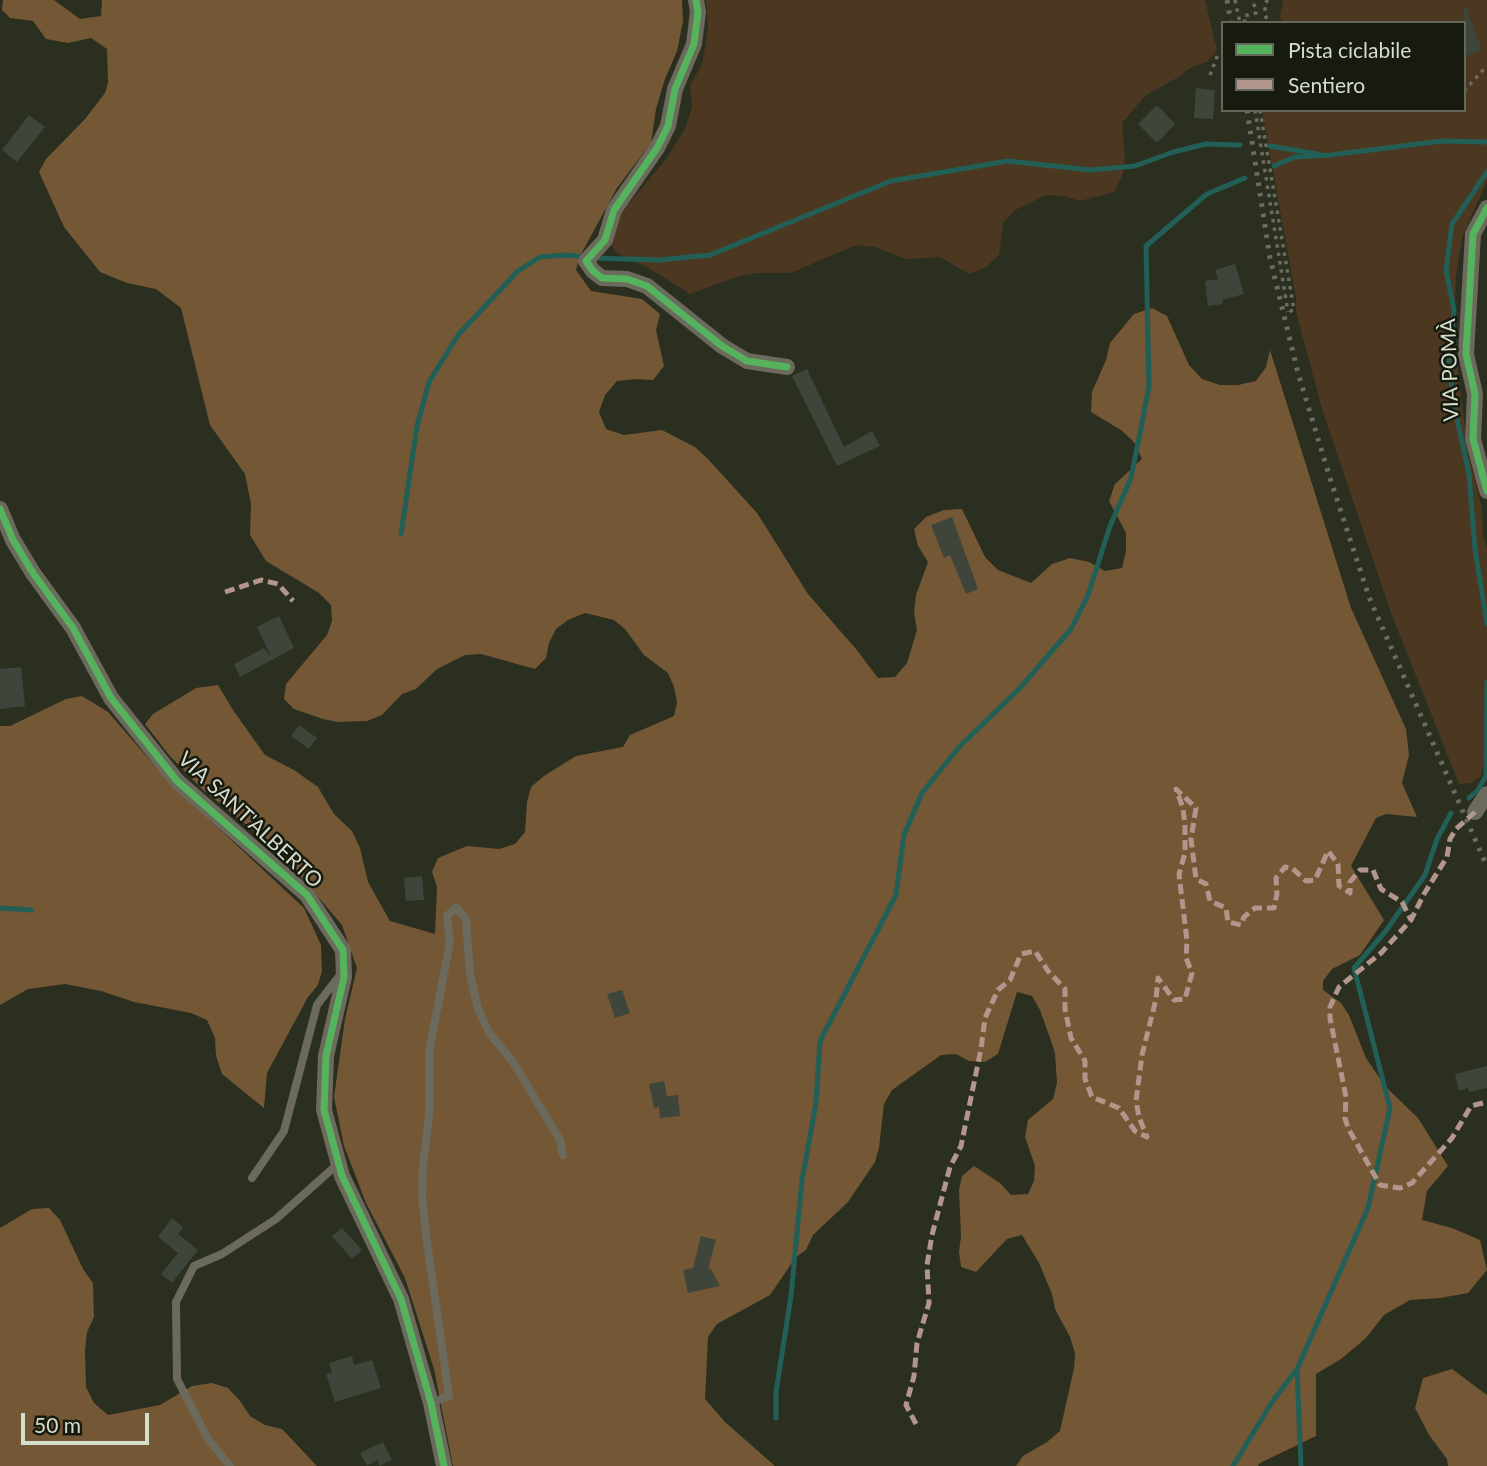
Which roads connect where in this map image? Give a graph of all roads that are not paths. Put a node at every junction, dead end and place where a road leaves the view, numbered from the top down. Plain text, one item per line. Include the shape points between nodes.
1 (696, 0) edge
2 (1487, 208) edge
3 (787, 367) dead end
4 (1487, 491) edge
5 (0, 509) edge
6 (1487, 794) edge
7 (1475, 811) dead end
8 (344, 969) junction
9 (563, 1156) dead end
10 (339, 1163) junction
11 (252, 1178) dead end
12 (431, 1403) junction
13 (230, 1466) edge
14 (444, 1466) edge

1 - 3 street via 694,44 675,89 668,126 614,210 604,240 586,261 602,278 647,286 747,361
2 - 4 street, VIA POMÀ via 1473,234 1466,354 1475,394 1473,439
5 - 8 street, VIA SANT'ALBERTO via 13,540 73,628 111,698 177,781 307,895 344,950
6 - 7 street
8 - 10 street, VIA SANT'ALBERTO via 326,1056 324,1110
8 - 11 lane via 317,1005 284,1131
9 - 12 lane via 560,1140 478,1009 466,919 456,907 447,916 450,942 429,1052 423,1166 426,1235 449,1396
10 - 12 street, VIA SANT'ALBERTO via 401,1299
10 - 13 lane via 276,1219 222,1254 194,1266 176,1302 177,1379 208,1439
12 - 14 street, VIA SANT'ALBERTO

